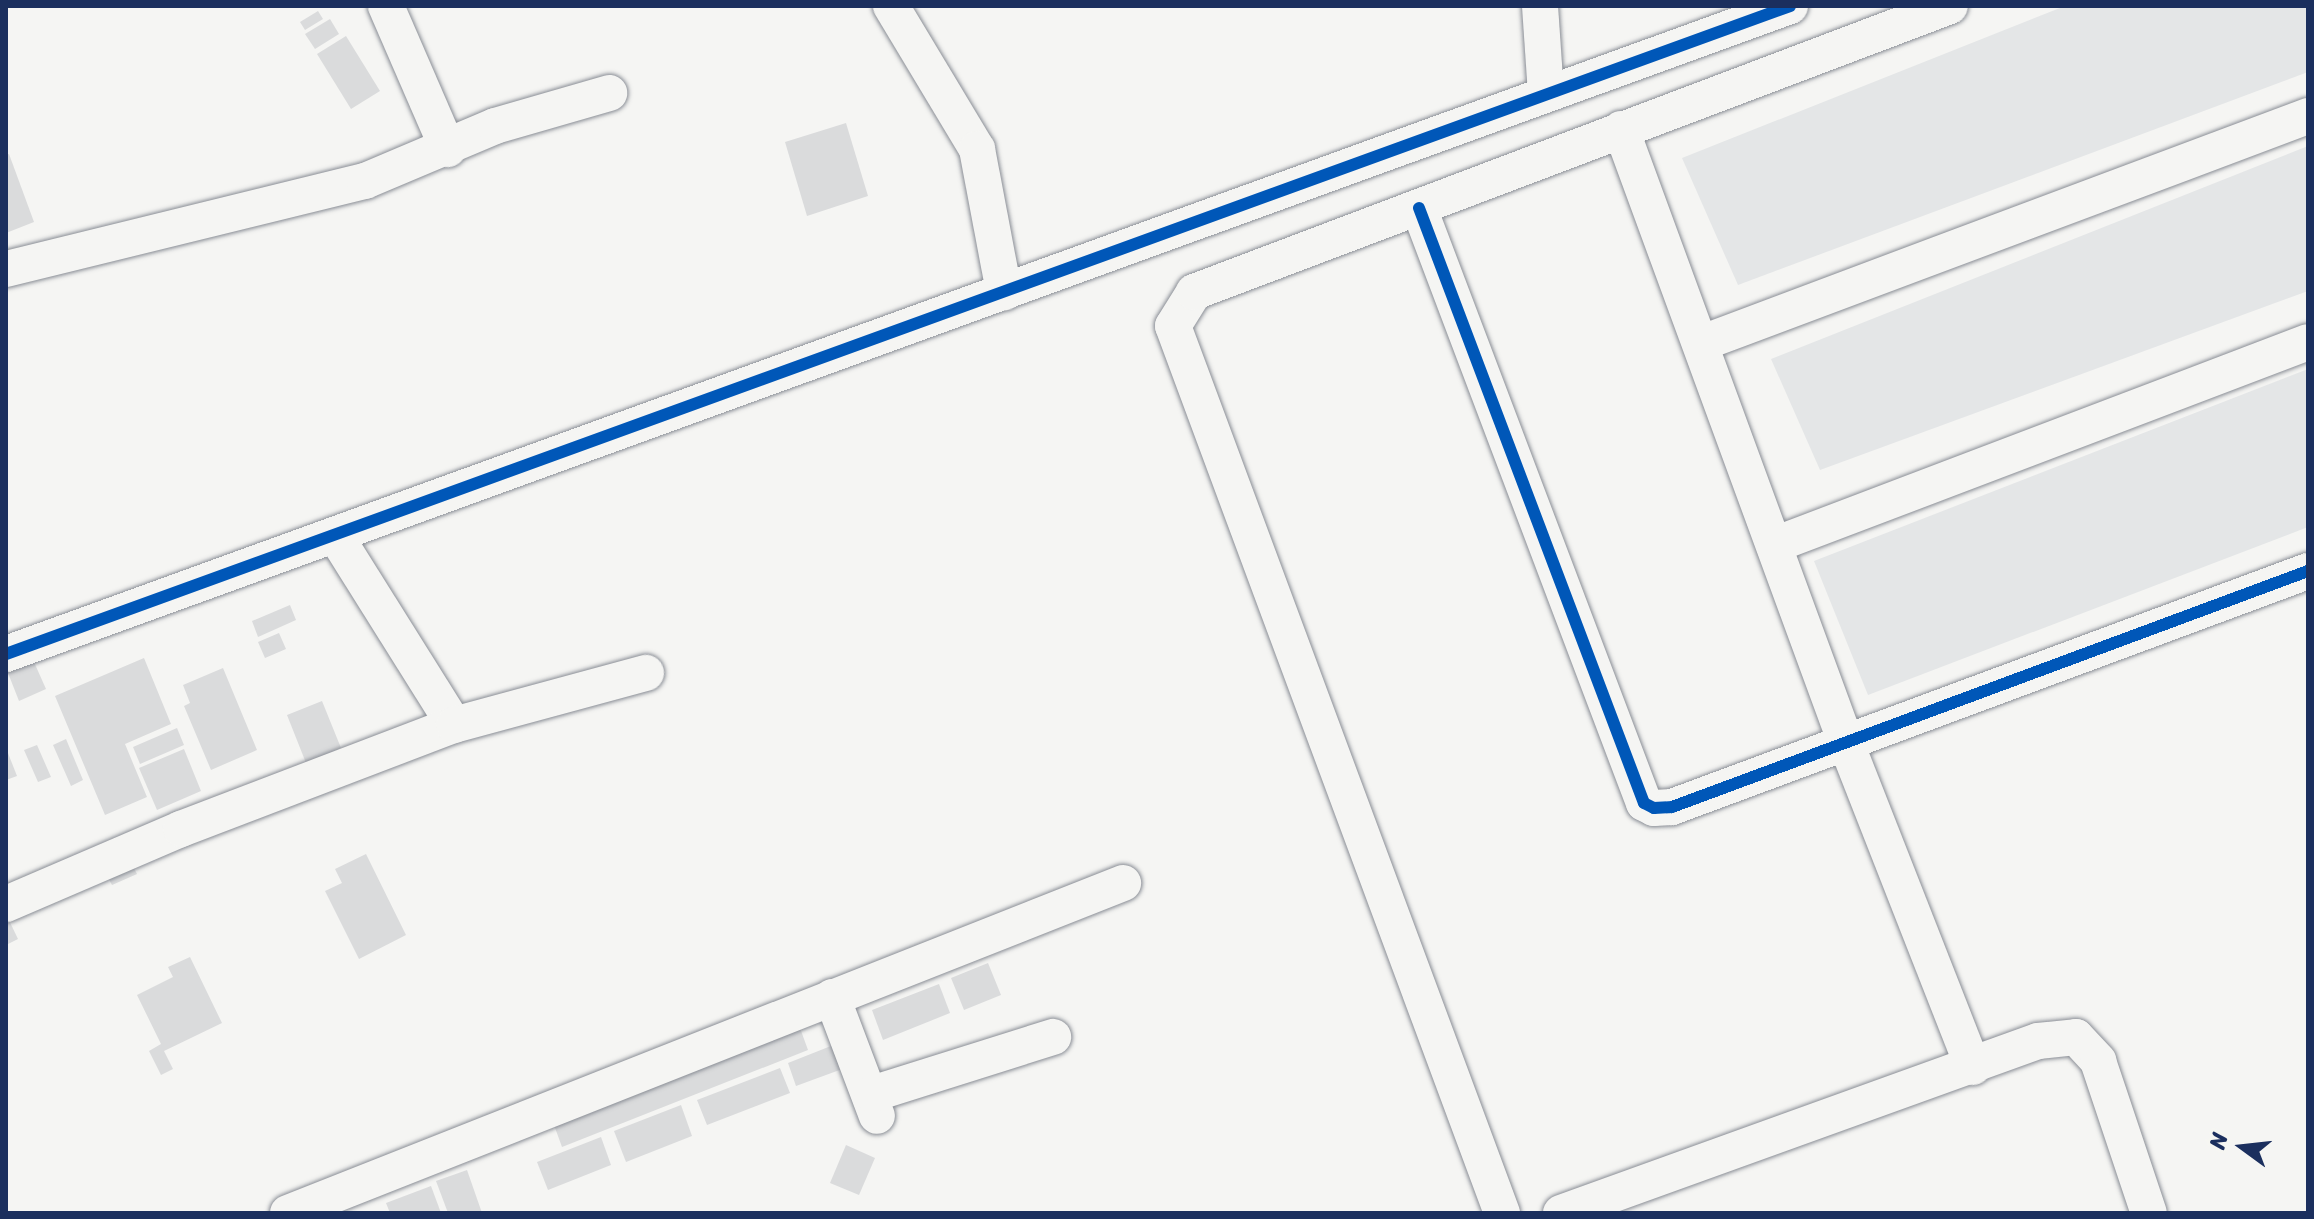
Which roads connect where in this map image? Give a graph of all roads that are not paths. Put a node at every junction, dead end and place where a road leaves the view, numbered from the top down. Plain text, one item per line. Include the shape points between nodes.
1 (386, 6) edge
2 (891, 6) edge
3 (1540, 6) edge
4 (1790, 6) edge
5 (1950, 6) edge
6 (609, 93) dead end
7 (1546, 94) junction
8 (2308, 116) edge
9 (1621, 129) junction
10 (448, 149) junction
11 (1419, 208) junction
12 (6, 269) edge
13 (1004, 292) junction
14 (2308, 342) edge
15 (1702, 343) junction
16 (335, 535) junction
17 (1774, 545) junction
18 (2308, 571) edge
19 (6, 654) edge
20 (646, 673) dead end
21 (454, 725) junction
22 (1846, 743) junction
23 (1123, 883) dead end
24 (6, 904) edge
25 (832, 997) junction
26 (1053, 1037) dead end
27 (1973, 1067) junction
28 (288, 1213) edge
29 (1502, 1213) edge
30 (1561, 1213) edge
31 (2149, 1213) edge

1 - 10 street
2 - 13 street via 977,149
3 - 7 street
4 - 7 street
5 - 9 street
6 - 10 street via 495,126
7 - 13 street
8 - 15 street
9 - 11 street
9 - 15 street
10 - 12 street via 365,181
11 - 22 street via 1644,803 1672,807
11 - 29 street via 1194,292 1173,326
13 - 16 street
14 - 17 street
15 - 17 street
16 - 19 street
16 - 21 street
17 - 22 street
18 - 22 street
20 - 21 street
21 - 24 street via 181,829
22 - 27 street
23 - 25 street
25 - 26 street via 875,1105
25 - 28 street
27 - 30 street
27 - 31 street via 2038,1041 2076,1037 2098,1061

